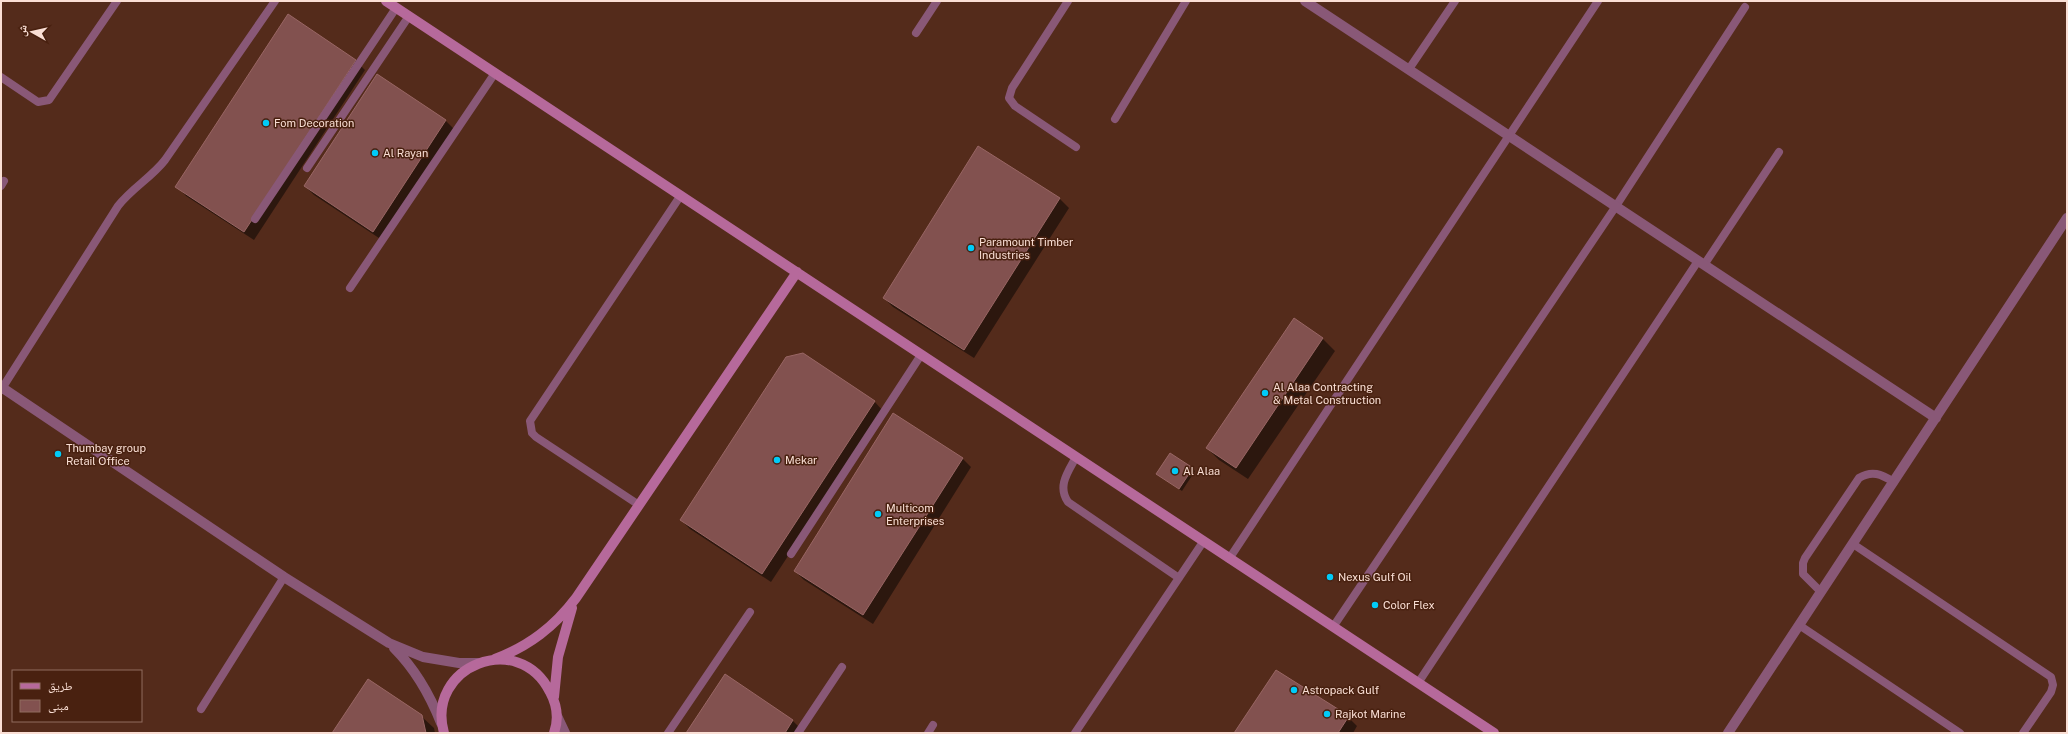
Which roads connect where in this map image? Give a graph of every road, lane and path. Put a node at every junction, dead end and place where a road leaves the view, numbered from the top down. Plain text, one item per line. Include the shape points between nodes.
1 (117, 1) edge
2 (275, 1) edge
3 (386, 1) edge
4 (937, 1) edge
5 (1068, 1) edge
6 (1186, 1) edge
7 (1305, 1) edge
8 (1455, 1) edge
9 (1598, 1) edge
10 (1745, 7) dead end
11 (396, 8) junction
12 (409, 16) junction
13 (916, 33) dead end
14 (1409, 70) junction
15 (495, 73) junction
16 (1, 77) edge
17 (1114, 119) dead end
18 (1509, 136) junction
19 (1076, 147) dead end
20 (1779, 152) dead end
21 (307, 168) dead end
22 (681, 195) junction
23 (1616, 206) junction
24 (2067, 218) edge
25 (255, 219) dead end
26 (1701, 263) junction
27 (797, 272) junction
28 (350, 288) dead end
29 (921, 355) junction
30 (1, 389) edge
31 (1936, 418) junction
32 (1076, 457) junction
33 (1894, 482) junction
34 (639, 505) junction
35 (1203, 542) junction
36 (1853, 544) junction
37 (791, 554) dead end
38 (1229, 559) junction
39 (284, 577) junction
40 (1179, 578) junction
41 (1821, 592) junction
42 (576, 598) junction
43 (750, 612) dead end
44 (1799, 625) junction
45 (1333, 627) junction
46 (389, 643) junction
47 (495, 659) junction
48 (478, 663) junction
49 (842, 667) dead end
50 (1418, 683) junction
51 (554, 698) junction
52 (201, 708) dead end
53 (557, 716) junction
54 (933, 725) dead end
55 (442, 728) edge
56 (554, 733) edge
57 (565, 733) edge
58 (668, 733) edge
59 (798, 733) edge
60 (928, 733) edge
61 (1075, 733) edge
62 (1494, 733) edge
63 (1728, 733) edge
64 (1960, 733) edge
65 (2023, 733) edge

1 - 16 lane via 49,100 38,102
2 - 30 lane via 165,160 156,171 134,187 118,206
3 - 11 street
4 - 13 lane
5 - 19 lane via 1010,91 1009,98 1015,106
6 - 17 lane
7 - 14 street
8 - 14 lane
9 - 18 lane
10 - 23 lane
11 - 12 street
11 - 25 lane
12 - 15 street
12 - 21 lane
14 - 18 street
15 - 22 street
15 - 28 lane
18 - 23 street
18 - 38 lane
20 - 26 lane
22 - 27 street
22 - 34 lane via 530,421 532,433 536,437
23 - 26 street
23 - 45 lane
24 - 31 street
26 - 31 street
26 - 50 lane
27 - 29 street
27 - 34 street
29 - 32 street
29 - 37 lane
30 - 39 street
31 - 33 street
32 - 35 street
32 - 40 lane via 1063,486 1068,502
33 - 36 street
33 - 41 lane via 1876,473 1859,478 1826,526 1802,569 1806,580
34 - 42 street
35 - 38 street
35 - 40 lane
36 - 41 street
36 - 65 lane via 2051,677 2051,692
38 - 45 street
39 - 46 street
39 - 52 lane
40 - 61 lane
41 - 44 street
42 - 47 street via 554,625 541,636
42 - 51 street via 562,637
43 - 58 lane
44 - 63 street
44 - 64 lane
45 - 50 street
46 - 48 street via 423,657
46 - 55 street via 426,688
47 - 48 street
47 - 51 street via 525,665 537,673
48 - 55 street via 464,670 446,694 442,708
49 - 59 lane
50 - 62 street
51 - 53 street
53 - 56 street
53 - 57 street
54 - 60 lane

